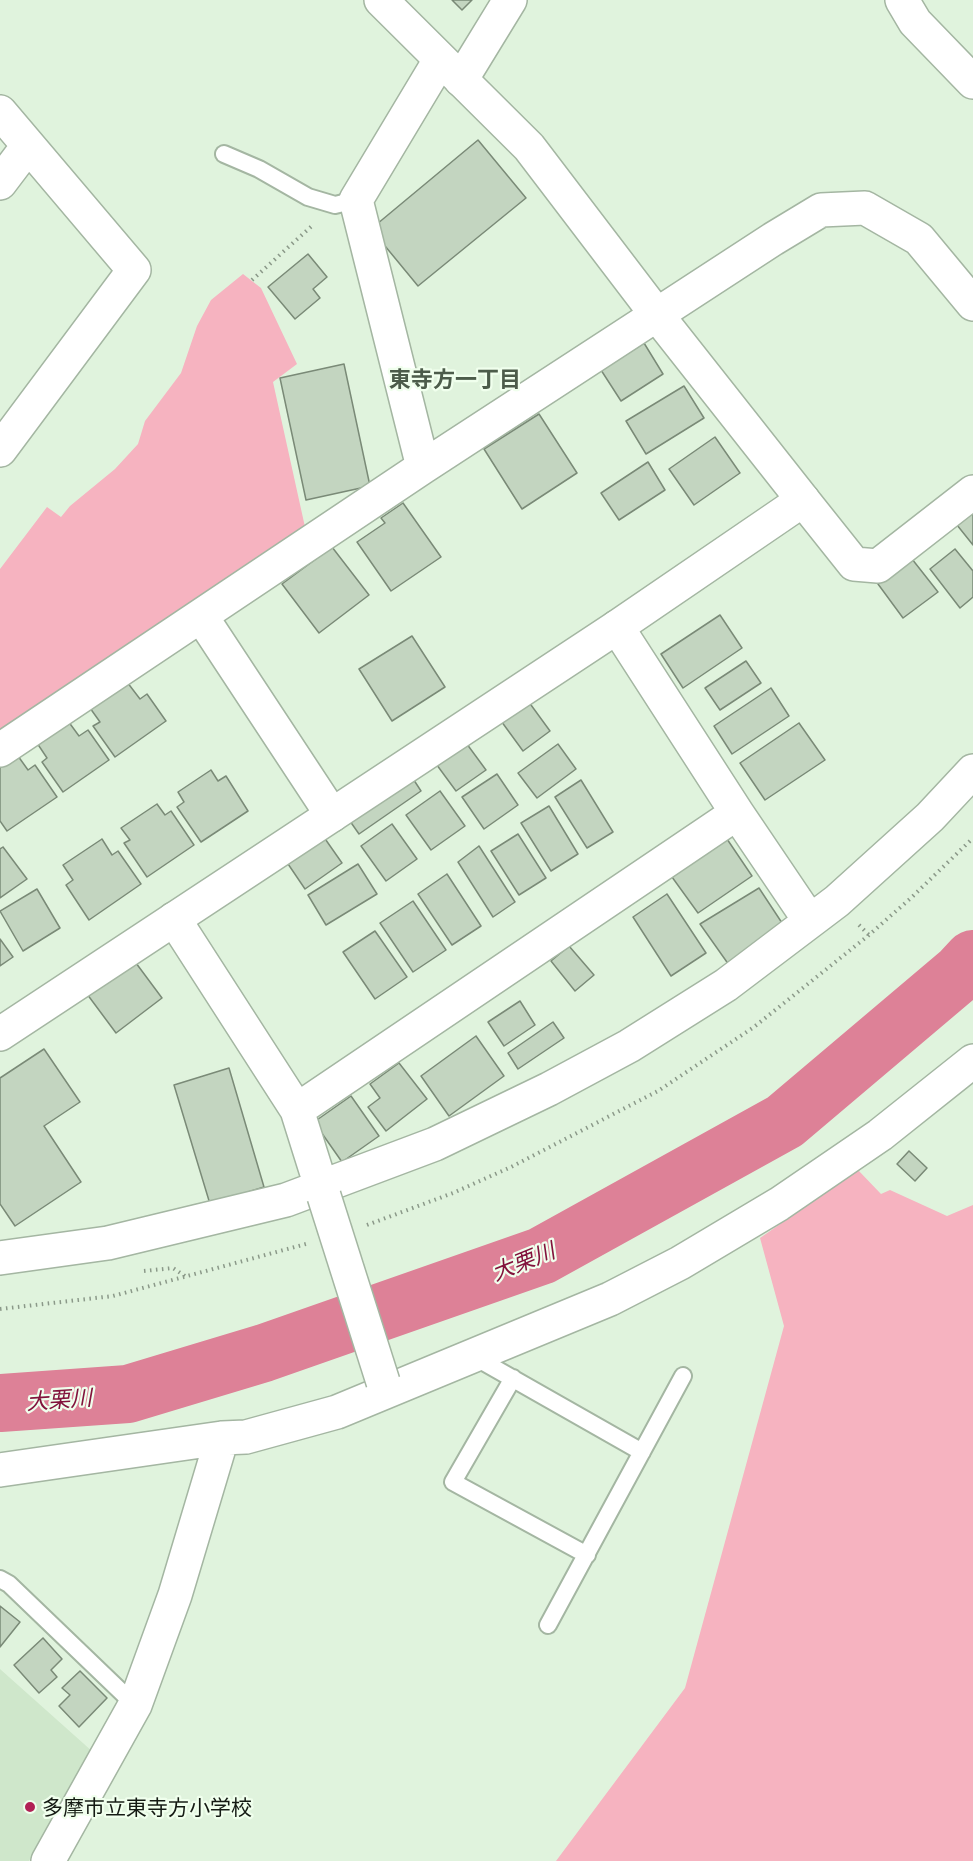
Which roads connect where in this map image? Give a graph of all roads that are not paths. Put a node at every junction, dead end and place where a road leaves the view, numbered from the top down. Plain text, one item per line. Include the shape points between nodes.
1 (381, 0) edge
2 (510, 0) edge
3 (902, 0) edge
4 (451, 70) junction
5 (973, 82) edge
6 (0, 112) edge
7 (28, 146) junction
8 (224, 154) dead end
9 (0, 183) edge
10 (346, 202) junction
11 (973, 304) edge
12 (657, 315) junction
13 (0, 450) edge
14 (423, 467) junction
15 (973, 492) edge
16 (803, 500) junction
17 (201, 616) junction
18 (617, 627) junction
19 (0, 750) edge
20 (973, 771) edge
21 (737, 813) junction
22 (333, 815) junction
23 (174, 919) junction
24 (810, 921) junction
25 (0, 1034) edge
26 (973, 1061) edge
27 (297, 1110) junction
28 (322, 1192) junction
29 (0, 1258) edge
30 (472, 1356) junction
31 (683, 1376) dead end
32 (513, 1378) junction
33 (385, 1386) junction
34 (222, 1438) junction
35 (642, 1452) junction
36 (0, 1470) edge
37 (587, 1555) junction
38 (0, 1579) edge
39 (548, 1625) dead end
40 (135, 1705) junction
41 (48, 1861) edge

1 - 4 street
2 - 4 street
3 - 5 street via 915,22
4 - 10 street
4 - 12 street via 529,147
6 - 7 street
7 - 9 street
7 - 13 street via 134,270
8 - 10 lane via 308,197
10 - 14 street
11 - 12 street via 918,239 865,208 821,210
12 - 14 street
12 - 16 street
14 - 17 street
15 - 16 street via 878,566 854,564
16 - 18 street
17 - 19 street
17 - 22 street
18 - 21 street
18 - 22 street
20 - 24 street via 930,817
21 - 24 street
21 - 27 street
22 - 23 street
23 - 25 street
23 - 27 street
24 - 28 street via 726,985 629,1046 435,1144
26 - 30 street via 832,1169 713,1244 610,1299
27 - 28 street
28 - 29 street via 108,1243
28 - 33 street, bridge
30 - 32 lane
30 - 33 street
31 - 35 lane
32 - 35 lane
32 - 37 lane via 453,1482
33 - 34 street via 337,1412 246,1437
34 - 36 street
34 - 40 street via 175,1595
35 - 37 lane
37 - 39 lane
38 - 40 lane
40 - 41 street

